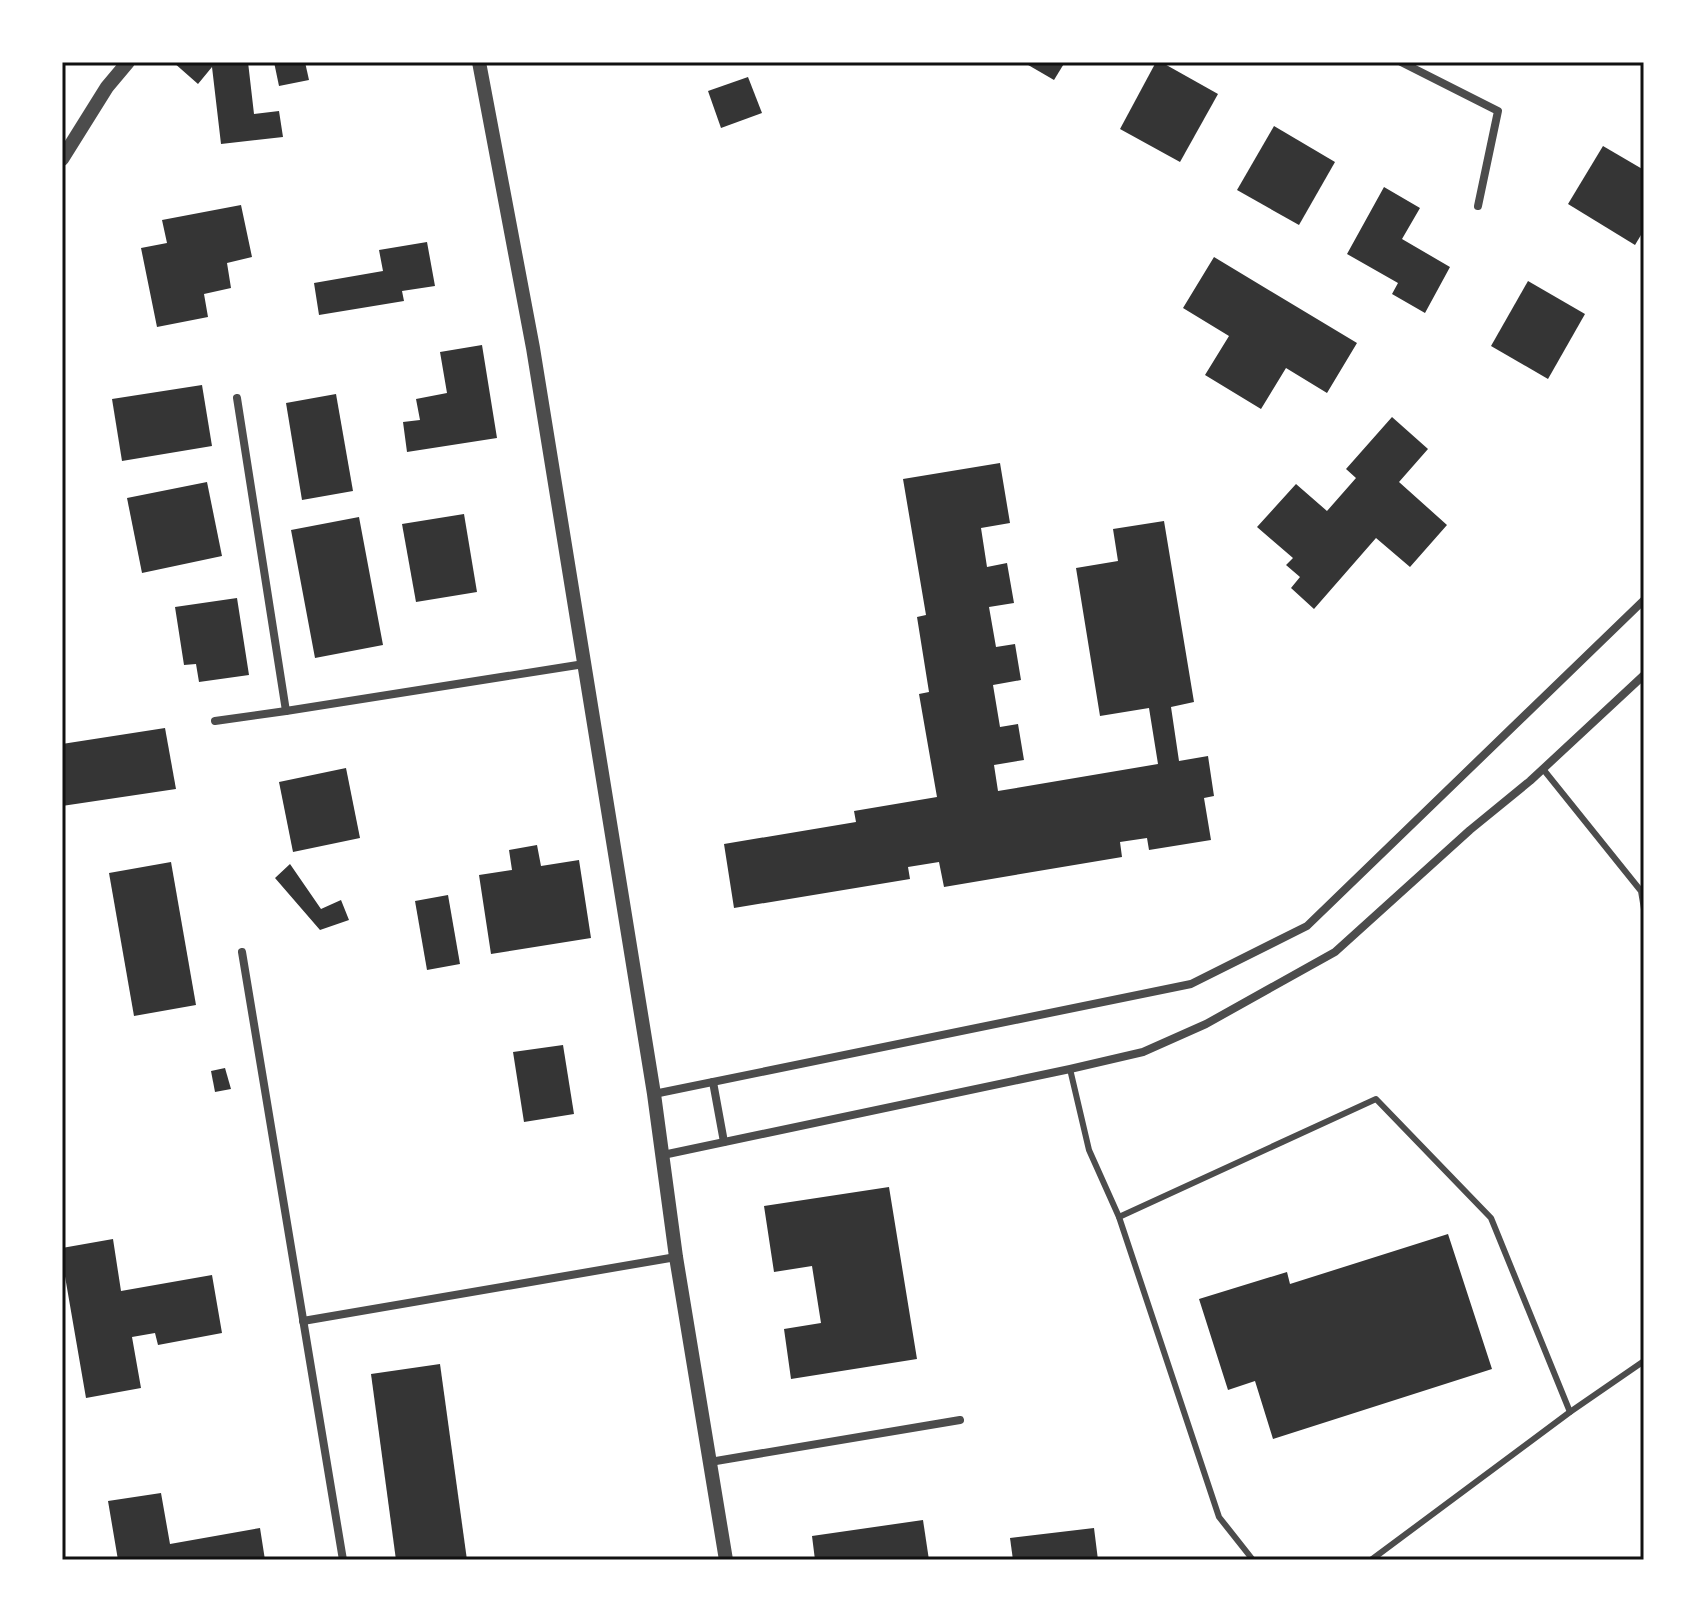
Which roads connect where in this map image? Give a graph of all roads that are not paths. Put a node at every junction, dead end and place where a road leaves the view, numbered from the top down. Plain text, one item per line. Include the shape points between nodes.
1 (128, 62) edge
2 (479, 62) edge
3 (1401, 62) edge
4 (62, 159) edge
5 (1478, 206) dead end
6 (237, 398) dead end
7 (1644, 600) edge
8 (584, 664) junction
9 (1644, 675) edge
10 (286, 711) junction
11 (215, 721) dead end
12 (1543, 769) junction
13 (1644, 909) edge
14 (242, 952) dead end
15 (1070, 1069) junction
16 (713, 1082) junction
17 (654, 1094) junction
18 (724, 1142) junction
19 (663, 1155) junction
20 (1119, 1217) junction
21 (676, 1257) junction
22 (303, 1321) junction
23 (1644, 1361) edge
24 (1570, 1412) junction
25 (960, 1420) dead end
26 (710, 1462) junction
27 (343, 1560) edge
28 (726, 1560) edge
29 (1253, 1560) edge
30 (1371, 1560) edge

1 - 4 street
2 - 8 street via 533,348
3 - 5 street via 1498,111
6 - 10 street
7 - 16 street via 1307,926 1191,984
8 - 10 street
8 - 17 street
9 - 12 street
10 - 11 street
12 - 13 lane via 1641,891
12 - 15 street via 1335,952 1206,1024 1143,1052
14 - 22 street
15 - 18 street
15 - 20 lane via 1089,1150
16 - 17 street
16 - 18 street
17 - 19 street
18 - 19 street
19 - 21 street
20 - 24 lane via 1376,1099 1491,1218
20 - 29 lane via 1219,1517
21 - 22 street
21 - 26 street
22 - 27 street
23 - 24 lane
24 - 30 lane
25 - 26 street
26 - 28 street

